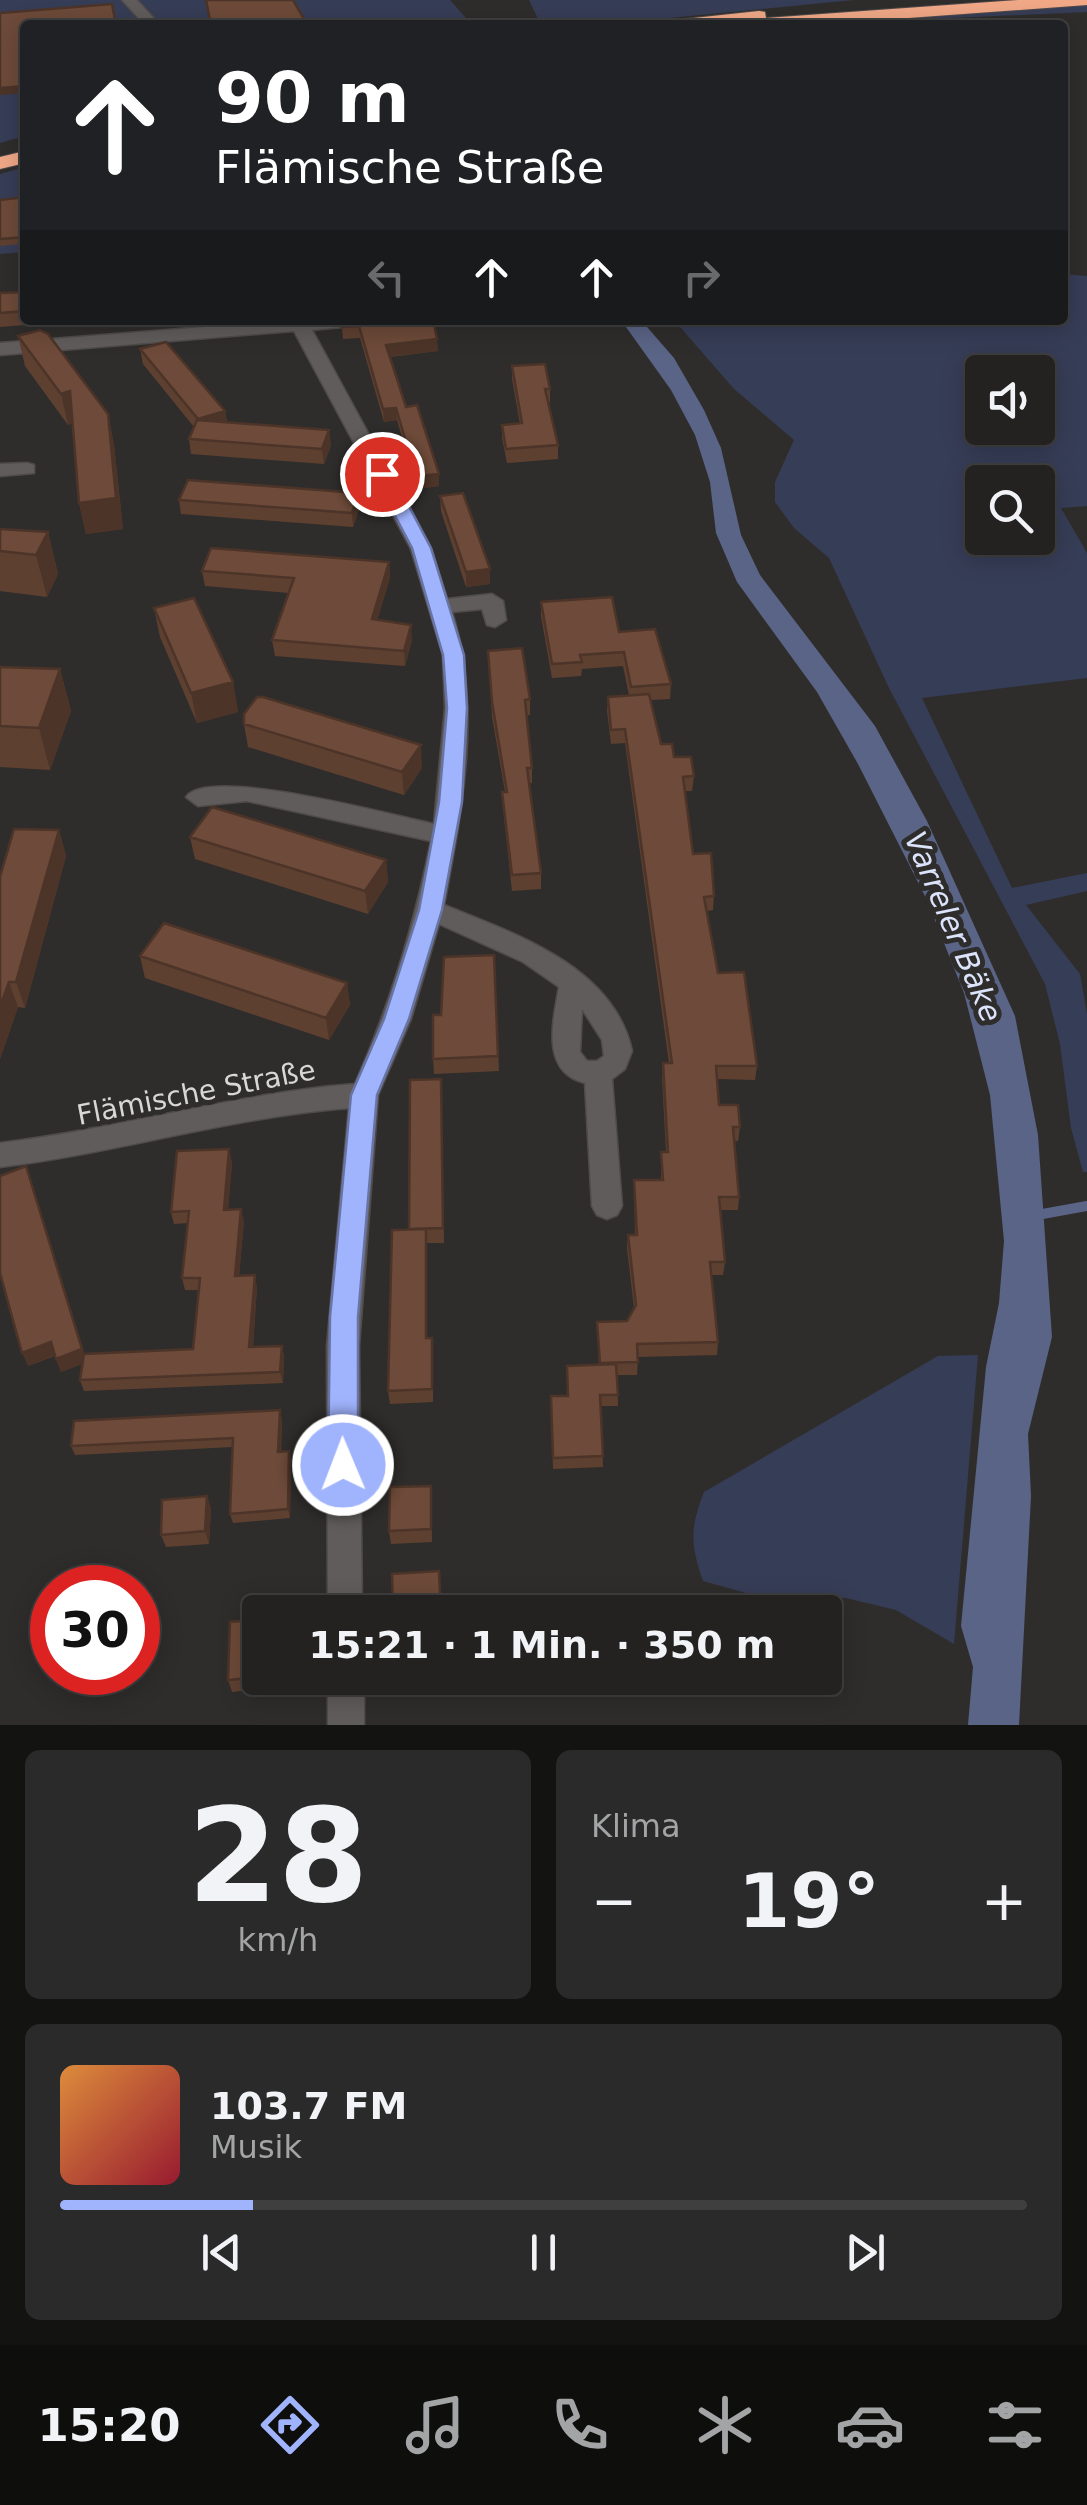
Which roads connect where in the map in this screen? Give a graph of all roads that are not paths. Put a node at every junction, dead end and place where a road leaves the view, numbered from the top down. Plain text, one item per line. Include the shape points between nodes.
1 (129, 0) edge
2 (972, 0) edge
3 (1087, 0) edge
4 (148, 20) edge
5 (734, 20) edge
6 (811, 20) edge
7 (300, 325) joint
8 (0, 348) edge
9 (27, 469) dead end
10 (0, 470) edge
11 (439, 607) junction
12 (495, 620) dead end
13 (198, 797) dead end
14 (444, 836) junction
15 (430, 910) junction
16 (573, 983) junction
17 (598, 1074) junction
18 (364, 1095) junction
19 (0, 1156) edge
20 (607, 1206) dead end
21 (345, 1595) edge
22 (346, 1695) edge
23 (346, 1725) edge

1 - 4 street
2 - 5 highway
3 - 6 highway
7 - 8 street
7 - 11 street via 421,548
9 - 10 street
11 - 12 street via 492,601
11 - 14 street via 454,655 457,708
13 - 14 street via 246,793
14 - 15 street
15 - 16 street via 530,952
15 - 18 street
16 - 17 street via 566,1051 571,1065
16 - 17 street via 598,1004 618,1045 611,1068
17 - 20 street
18 - 19 street, Flämische Straße
18 - 21 street via 343,1346
22 - 23 street

